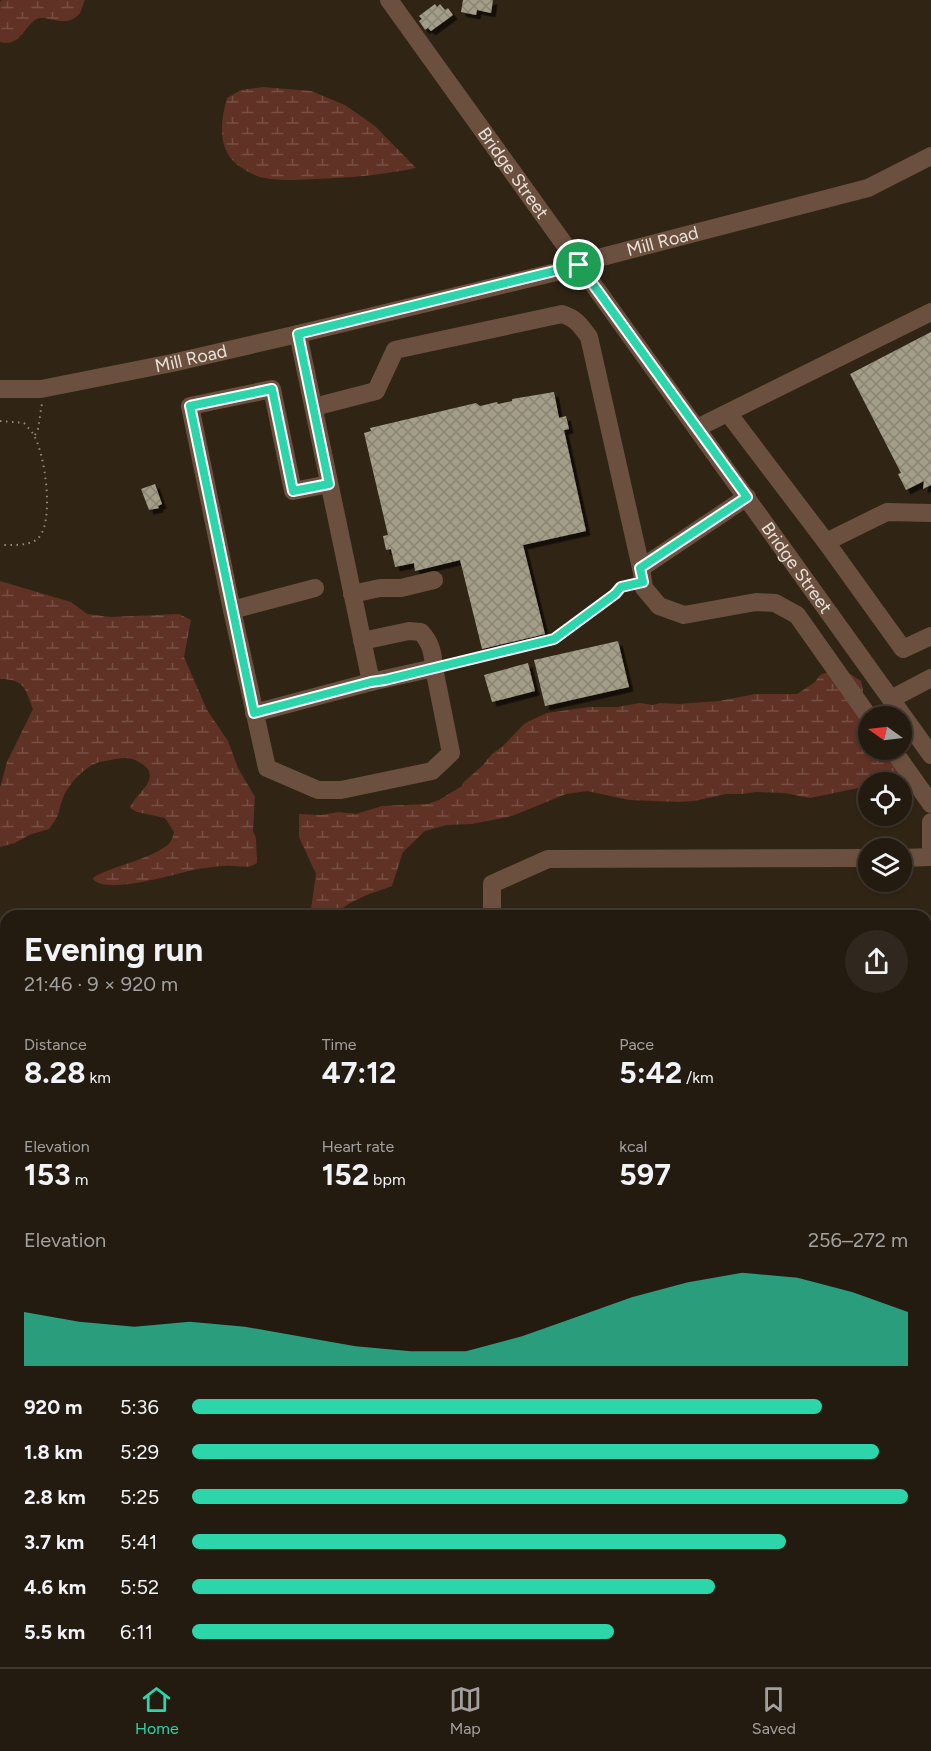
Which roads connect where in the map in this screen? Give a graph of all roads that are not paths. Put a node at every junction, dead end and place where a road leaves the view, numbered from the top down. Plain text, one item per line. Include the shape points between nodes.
1 (389, 0) edge
2 (931, 156) edge
3 (579, 265) junction
4 (931, 312) edge
5 (298, 334) junction
6 (0, 389) edge
7 (314, 407) junction
8 (728, 413) junction
9 (697, 428) junction
10 (329, 484) junction
11 (747, 497) junction
12 (931, 513) edge
13 (826, 542) junction
14 (642, 575) junction
15 (434, 580) dead end
16 (315, 588) dead end
17 (352, 594) junction
18 (232, 610) junction
19 (931, 636) edge
20 (362, 641) junction
21 (434, 668) junction
22 (931, 678) edge
23 (371, 682) junction
24 (891, 699) junction
25 (861, 706) edge
26 (254, 713) junction
27 (931, 754) edge
28 (900, 760) edge
29 (931, 804) edge
30 (931, 822) edge
31 (931, 848) edge
32 (858, 858) edge
33 (912, 858) edge
34 (931, 858) edge
35 (492, 910) edge

1 - 3 street, Bridge Street
2 - 3 street, Mill Road via 868,188
3 - 5 street, Mill Road
3 - 9 street, Bridge Street
4 - 8 street
5 - 6 street, Mill Road via 41,389
5 - 7 street
7 - 10 street
7 - 14 street via 376,392 395,350 553,315 572,317 589,337
8 - 9 street
8 - 13 street
9 - 11 street, Bridge Street
10 - 17 street
10 - 18 street via 293,491 272,389 190,406
11 - 14 street
11 - 24 street, Bridge Street
12 - 13 street via 887,512
13 - 19 street via 903,649
14 - 25 street via 644,588 659,606 684,615 756,602 775,603 797,615
15 - 17 street
16 - 18 street
17 - 20 street
18 - 26 street
20 - 21 street via 421,632 429,641
20 - 23 street
21 - 23 street
21 - 26 street via 452,753 432,771 341,790 318,790 267,768
22 - 24 street
23 - 26 street
24 - 27 street, Bridge Street
28 - 29 street
30 - 31 street
32 - 35 street via 548,859 492,884
33 - 34 street

